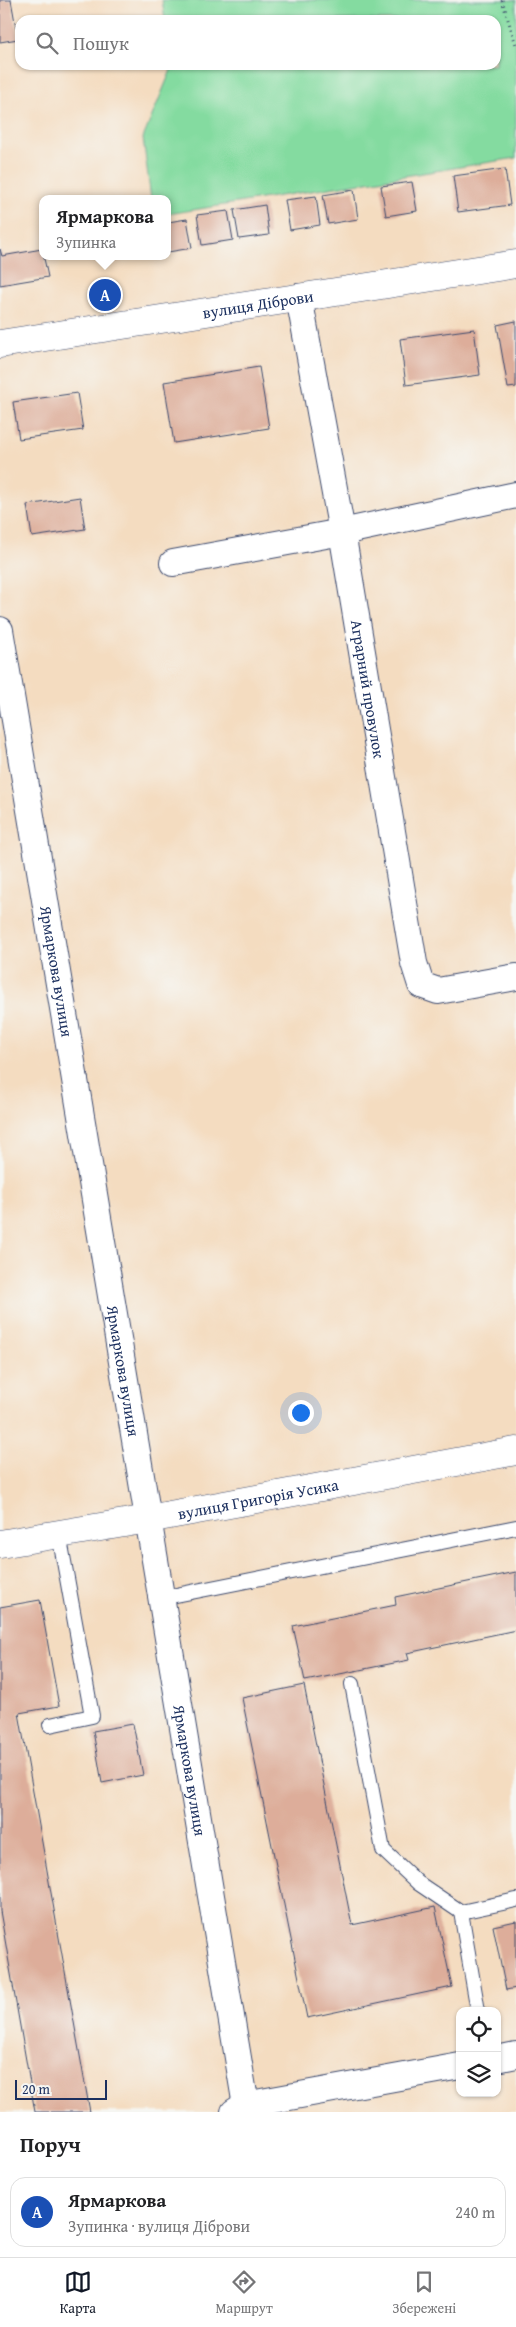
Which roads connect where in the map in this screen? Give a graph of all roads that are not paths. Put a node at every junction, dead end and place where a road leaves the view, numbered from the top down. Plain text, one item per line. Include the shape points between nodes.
1 (516, 264) edge
2 (299, 297) junction
3 (0, 344) edge
4 (516, 495) edge
5 (342, 532) junction
6 (173, 563) dead end
7 (0, 630) edge
8 (516, 977) edge
9 (516, 1451) edge
10 (148, 1519) junction
11 (516, 1527) edge
12 (59, 1534) junction
13 (0, 1544) edge
14 (161, 1598) junction
15 (352, 1684) dead end
16 (50, 1725) dead end
17 (516, 1900) edge
18 (461, 1912) junction
19 (477, 2007) edge
20 (516, 2055) edge
21 (501, 2058) edge
22 (456, 2067) edge
23 (242, 2110) edge

1 - 2 street, вулиця Діброви
2 - 3 street, вулиця Діброви
2 - 5 street, Аграрний провулок
4 - 5 street
5 - 6 street
5 - 8 street, Аграрний провулок via 414,963 421,985 438,990
7 - 10 street, Ярмаркова вулиця
9 - 10 street, вулиця Григорія Усика
10 - 12 street, вулиця Григорія Усика
10 - 14 street, Ярмаркова вулиця
11 - 14 lane
12 - 13 street, вулиця Григорія Усика
12 - 16 lane via 92,1716
14 - 23 street, Ярмаркова вулиця
15 - 18 lane via 382,1850 418,1883
17 - 18 lane
18 - 19 lane
20 - 21 street
22 - 23 street

